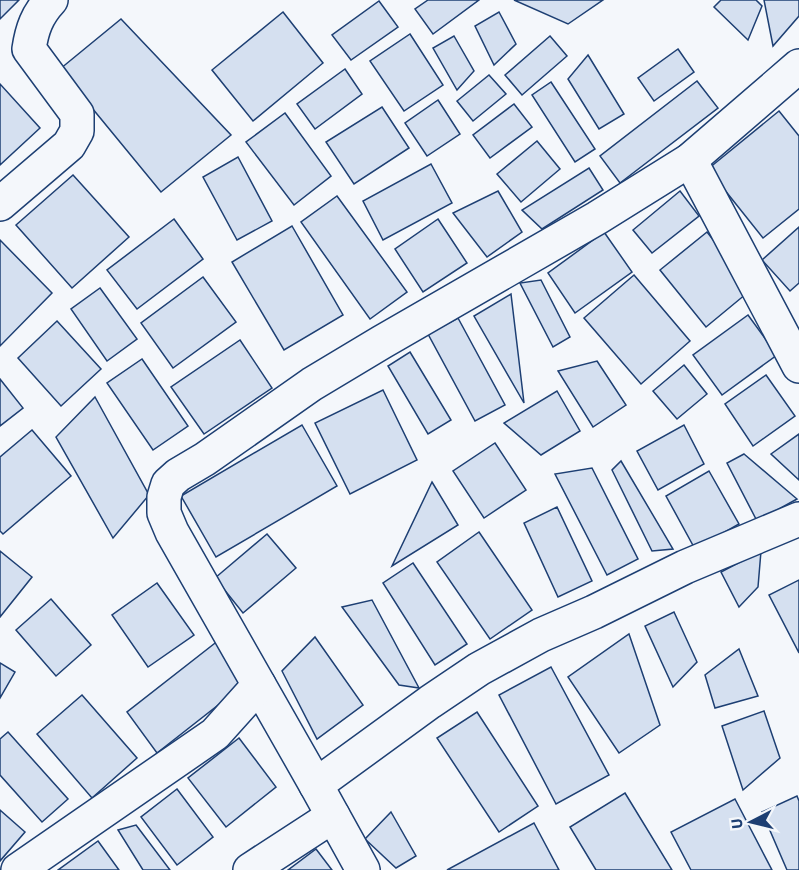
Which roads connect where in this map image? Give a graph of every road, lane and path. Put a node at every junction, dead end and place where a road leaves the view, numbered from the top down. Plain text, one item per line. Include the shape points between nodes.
1 (51, 0) edge
2 (799, 66) edge
3 (690, 160) junction
4 (0, 204) edge
5 (799, 366) edge
6 (799, 519) edge
7 (259, 685) junction
8 (316, 785) junction
9 (333, 816) junction
10 (18, 870) edge
11 (250, 870) edge
12 (363, 870) edge

1 - 4 street via 40,11 31,31 29,49 77,114 77,131 69,145
2 - 3 street
3 - 5 street
3 - 7 street via 322,378 168,484 164,513 172,532
6 - 8 street via 541,634 430,702
7 - 8 street
7 - 10 street via 215,734
8 - 9 street
9 - 11 street
9 - 12 street

